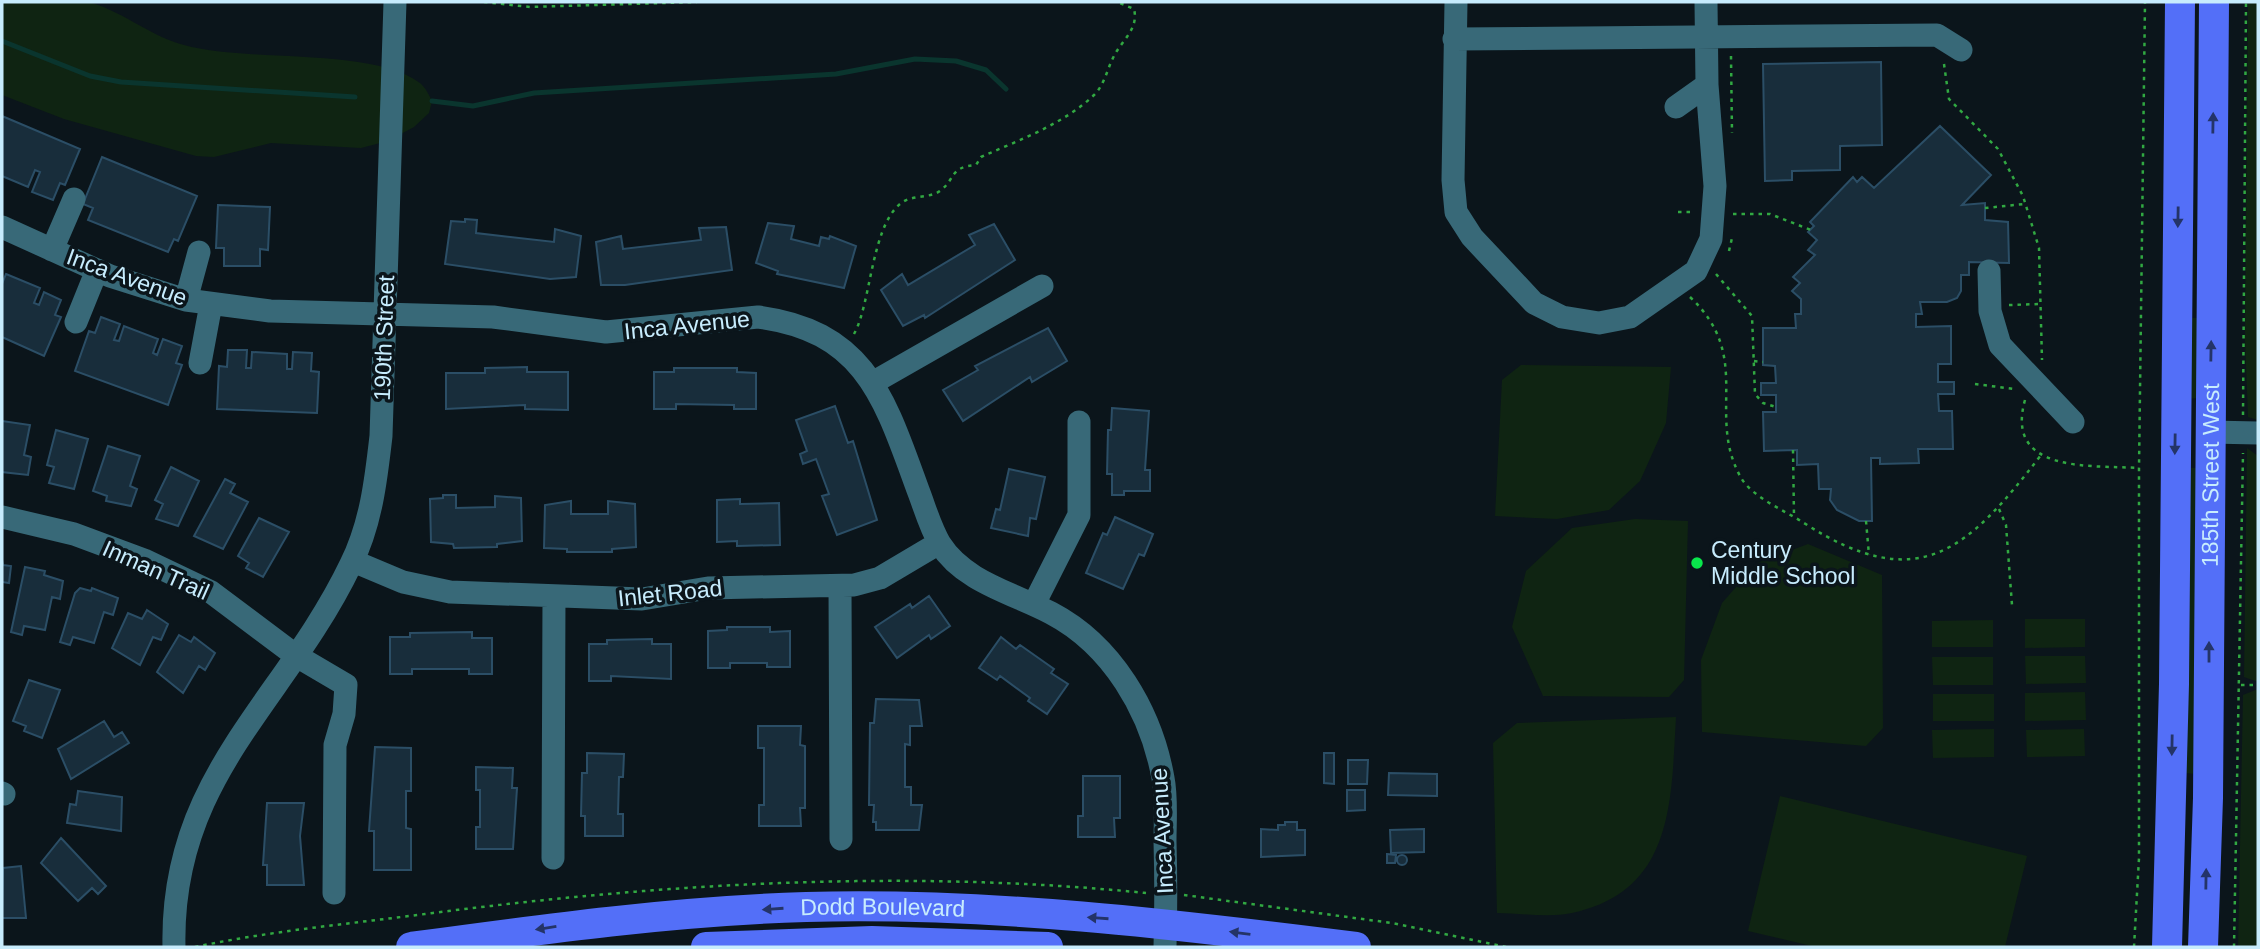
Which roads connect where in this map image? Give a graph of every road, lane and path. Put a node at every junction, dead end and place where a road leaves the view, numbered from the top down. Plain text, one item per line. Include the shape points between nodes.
1 (395, 2) edge
2 (484, 2) edge
3 (697, 2) edge
4 (1117, 2) edge
5 (1456, 2) edge
6 (1706, 2) edge
7 (2145, 2) edge
8 (2180, 2) edge
9 (2214, 2) edge
10 (2245, 2) edge
11 (1706, 37) junction
12 (1454, 39) junction
13 (1730, 51) dead end
14 (1952, 55) joint
15 (1707, 85) junction
16 (1676, 107) dead end
17 (1732, 133) dead end
18 (74, 199) dead end
19 (2025, 204) junction
20 (1985, 208) dead end
21 (1678, 212) dead end
22 (1728, 213) junction
23 (2, 227) edge
24 (1811, 230) dead end
25 (1732, 235) dead end
26 (52, 250) junction
27 (199, 252) dead end
28 (1726, 254) dead end
29 (97, 270) junction
30 (1989, 271) dead end
31 (1708, 279) dead end
32 (1042, 286) dead end
33 (1688, 295) dead end
34 (186, 300) junction
35 (211, 304) junction
36 (2041, 304) junction
37 (1990, 306) junction
38 (385, 315) junction
39 (76, 322) dead end
40 (843, 348) junction
41 (1754, 361) junction
42 (1763, 362) dead end
43 (200, 363) dead end
44 (874, 382) junction
45 (1975, 384) dead end
46 (2031, 389) junction
47 (1776, 407) dead end
48 (1079, 422) dead end
49 (2074, 422) dead end
50 (2210, 432) junction
51 (2251, 433) edge
52 (1793, 450) dead end
53 (2041, 455) junction
54 (2139, 468) junction
55 (1999, 509) junction
56 (1794, 516) junction
57 (2, 517) edge
58 (1866, 521) dead end
59 (939, 543) junction
60 (1869, 555) junction
61 (353, 561) junction
62 (840, 586) junction
63 (554, 596) junction
64 (1034, 604) junction
65 (2012, 605) dead end
66 (295, 655) junction
67 (2241, 685) junction
68 (2258, 685) edge
69 (841, 839) dead end
70 (553, 858) dead end
71 (334, 894) dead end
72 (1166, 935) edge
73 (174, 947) edge
74 (411, 947) edge
75 (706, 947) edge
76 (1048, 947) edge
77 (1356, 947) edge
78 (2134, 947) edge
79 (2167, 947) edge
80 (2203, 947) edge
81 (2234, 947) edge

1 - 38 street, 190th Street
2 - 3 path via 530,7
4 - 40 path via 1134,9 1133,29 1095,94 1043,129 981,157 976,165 964,166 937,194 907,198 896,207 873,259 856,332
5 - 12 street
6 - 11 street
7 - 54 path
8 -> 79 main road, 185th Street West
50 -> 9 main road, 185th Street West
10 - 51 path
11 - 12 street
11 - 14 street via 1937,35
11 - 15 street
12 - 22 street via 1456,212 1472,237 1534,303 1562,317 1599,323 1630,317 1696,271
13 - 17 path
14 - 19 path via 1946,68 1948,99 1998,149
15 - 16 street
15 - 22 street via 1714,186
18 - 26 street
19 - 20 path
19 - 36 path via 2039,248
21 - 22 path
22 - 24 path via 1770,215
23 - 26 street, Inca Avenue
25 - 28 path
26 - 29 street, Inca Avenue
27 - 34 street
29 - 34 street, Inca Avenue
29 - 39 street
30 - 37 street
31 - 41 path via 1714,271 1752,316
32 - 44 street
33 - 56 path via 1716,327 1727,358 1730,455 1741,479
34 - 35 street, Inca Avenue
35 - 38 street, Inca Avenue via 270,312
35 - 43 street
36 - 37 path
36 - 46 path via 2042,366
37 - 46 street via 2000,345
38 - 40 street, Inca Avenue via 493,317 606,332 758,317 805,327
38 - 61 street, 190th Street via 378,468
40 - 44 street, Inca Avenue
41 - 42 path
41 - 47 path via 1755,394
44 - 59 street, Inca Avenue via 890,412
45 - 46 path
46 - 49 street
46 - 53 path via 2021,412 2022,433
48 - 64 street via 1079,516
50 - 51 street
80 -> 50 main road, 185th Street West
51 - 67 path
52 - 56 path
53 - 54 path via 2050,461
53 - 55 path
54 - 78 path via 2139,858
55 - 60 path via 1966,538 1931,557
55 - 65 path via 2006,525
56 - 60 path via 1836,544
57 - 66 street, Inman Trail via 74,534 144,559 211,592
58 - 60 path
59 - 62 street, Inlet Road via 880,578
59 - 64 street, Inca Avenue via 958,566
61 - 63 street, Inlet Road via 427,588
61 - 66 street, 190th Street
62 - 63 street, Inlet Road via 708,588 642,599
62 - 69 street
63 - 70 street
64 - 72 street, Inca Avenue via 1084,635 1107,658 1145,715 1164,780
66 - 71 street via 345,685 344,714 335,745
66 - 73 street, 190th Street via 229,752 199,811 181,868
67 - 68 path
67 - 81 path
72 -> 74 main road, Dodd Boulevard via 954,909 805,907 583,922
77 -> 72 main road, Dodd Boulevard
75 - 76 main road, Dodd Boulevard via 873,941

